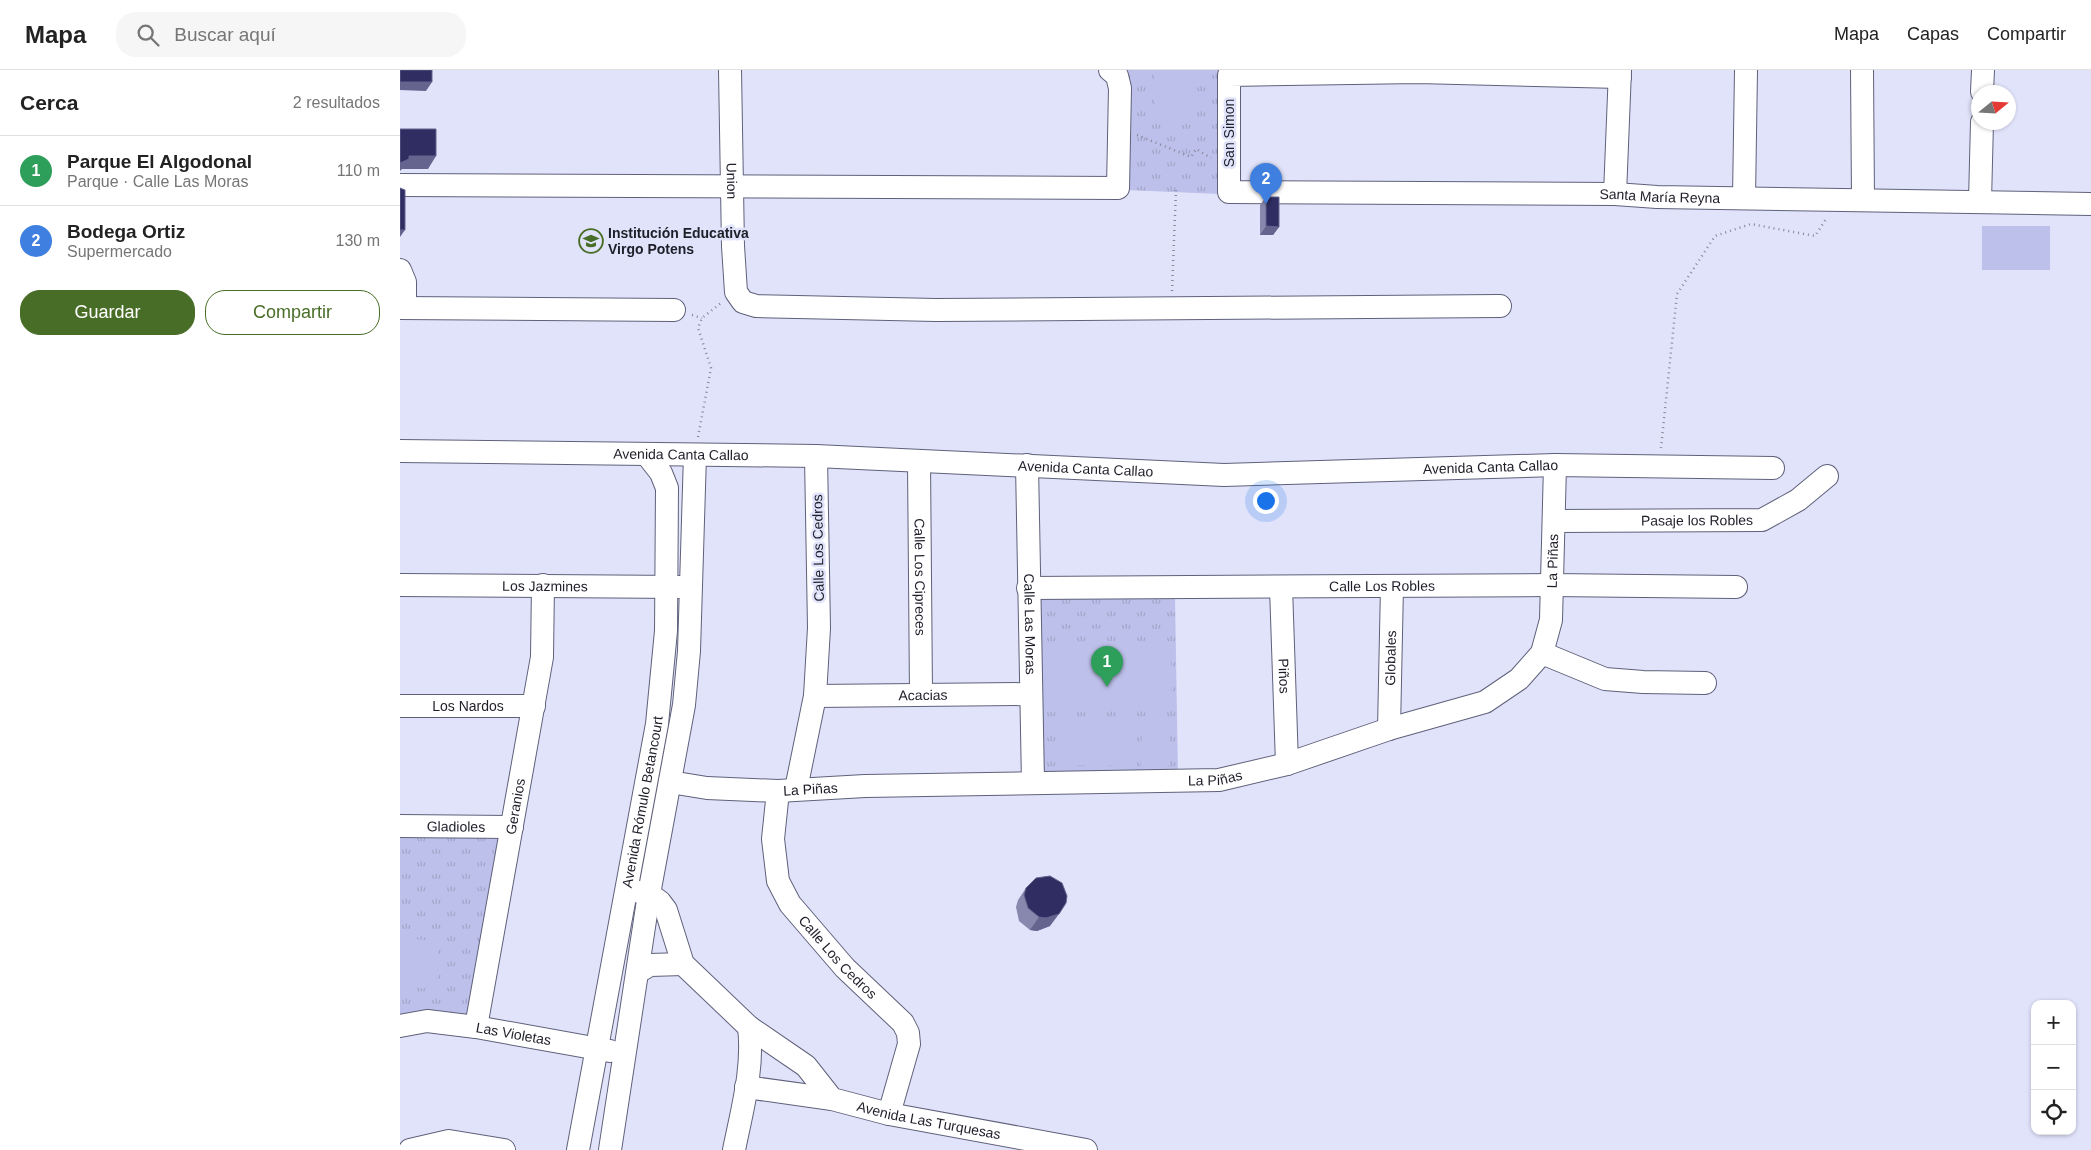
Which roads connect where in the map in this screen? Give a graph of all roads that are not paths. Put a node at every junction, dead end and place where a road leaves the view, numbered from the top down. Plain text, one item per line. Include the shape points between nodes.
1 (730, 70) edge
2 (1746, 70) edge
3 (1862, 70) edge
4 (1983, 70) edge
5 (1113, 73) edge
6 (1620, 74) edge
7 (1982, 85) edge
8 (1982, 130) edge
9 (400, 184) edge
10 (732, 185) junction
11 (1229, 192) joint
12 (1615, 194) junction
13 (1744, 198) junction
14 (1862, 199) junction
15 (1980, 201) junction
16 (2091, 204) edge
17 (400, 270) edge
18 (1500, 306) dead end
19 (402, 308) edge
20 (674, 310) dead end
21 (400, 451) edge
22 (647, 455) junction
23 (695, 455) junction
24 (816, 456) junction
25 (919, 461) junction
26 (1026, 465) junction
27 (1555, 465) junction
28 (1773, 468) dead end
29 (1826, 476) dead end
30 (1555, 521) junction
31 (400, 585) edge
32 (543, 585) junction
33 (667, 585) junction
34 (1552, 585) junction
35 (1392, 586) junction
36 (1281, 587) junction
37 (1736, 587) dead end
38 (690, 588) junction
39 (1028, 588) junction
40 (1542, 653) junction
41 (1705, 683) dead end
42 (921, 694) junction
43 (1031, 694) junction
44 (815, 696) junction
45 (400, 706) edge
46 (534, 706) junction
47 (1389, 729) junction
48 (1287, 764) junction
49 (670, 782) junction
50 (1033, 784) junction
51 (787, 790) junction
52 (400, 826) edge
53 (512, 827) junction
54 (626, 889) junction
55 (649, 894) junction
56 (683, 964) junction
57 (638, 972) junction
58 (400, 1026) edge
59 (476, 1027) junction
60 (749, 1027) junction
61 (596, 1047) junction
62 (625, 1056) junction
63 (746, 1087) junction
64 (832, 1099) junction
65 (889, 1114) junction
66 (410, 1150) edge
67 (504, 1150) edge
68 (578, 1150) edge
69 (610, 1150) edge
70 (734, 1150) edge
71 (1086, 1150) edge

1 - 10 street, Union
2 - 13 street
3 - 14 street
4 - 7 street
5 - 10 street via 1120,99 1118,188
6 - 11 street, San Simon via 1418,72 1229,75
6 - 12 street
8 - 15 street
9 - 10 street
10 - 18 street, Union via 736,292 743,302 756,306 936,310
11 - 12 street, Santa María Reyna
12 - 13 street, Santa María Reyna
13 - 14 street, Santa María Reyna
14 - 15 street, Santa María Reyna
15 - 16 street, Santa María Reyna
17 - 19 street via 405,282
19 - 20 street
21 - 22 street, Avenida Canta Callao
22 - 23 street, Avenida Canta Callao
22 - 33 street, Avenida Rómulo Betancourt via 661,473 667,488
23 - 24 street, Avenida Canta Callao
23 - 38 street, Avenida Rómulo Betancourt
24 - 25 street, Avenida Canta Callao
24 - 44 street, Calle Los Cedros via 819,628
25 - 26 street, Avenida Canta Callao
25 - 42 street, Calle Los Cipreces
26 - 27 street, Avenida Canta Callao via 1224,475
26 - 39 street, Calle Las Moras
27 - 28 street, Avenida Canta Callao
27 - 30 street, La Piñas
29 - 30 street, Pasaje los Robles via 1798,500 1762,520
30 - 34 street, La Piñas
31 - 32 street, Los Jazmines
32 - 33 street, Los Jazmines
32 - 46 street, Geranios via 542,657
33 - 38 street, Los Jazmines
33 - 54 street, Avenida Rómulo Betancourt via 657,724
34 - 35 street, Calle Los Robles
34 - 37 street, Calle Los Robles
34 - 40 street, La Piñas via 1551,620
35 - 36 street, Calle Los Robles
35 - 47 street, Globales
36 - 39 street, Calle Los Robles
36 - 48 street, Piños
38 - 49 street, Avenida Rómulo Betancourt via 689,651
39 - 43 street, Calle Las Moras
40 - 41 street via 1606,679
40 - 47 street, La Piñas via 1519,679 1485,702
42 - 43 street, Acacias
42 - 44 street, Acacias
43 - 50 street, Calle Las Moras
44 - 51 street, Calle Los Cedros
45 - 46 street, Los Nardos
46 - 53 street, Geranios
47 - 48 street, La Piñas
48 - 50 street, La Piñas via 1219,780
49 - 51 street, La Piñas via 707,788
49 - 55 street, Avenida Rómulo Betancourt
50 - 51 street, La Piñas
51 - 65 street, Calle Los Cedros via 773,839 778,882 790,904 833,953 903,1023 908,1033 909,1044
52 - 53 street, Gladioles
53 - 59 street, Geranios
54 - 55 street
54 - 61 street, Avenida Rómulo Betancourt
55 - 56 street via 666,910
55 - 57 street, Avenida Rómulo Betancourt
56 - 57 street via 650,965
56 - 60 street
57 - 62 street, Avenida Rómulo Betancourt
58 - 59 street, Las Violetas via 428,1021
59 - 61 street, Las Violetas
60 - 63 street via 752,1048
60 - 64 street via 806,1066
61 - 62 street, Las Violetas
61 - 68 street, Avenida Rómulo Betancourt
62 - 69 street, Avenida Rómulo Betancourt
63 - 64 street, Avenida Las Turquesas
63 - 70 street
64 - 65 street, Avenida Las Turquesas
65 - 71 street, Avenida Las Turquesas
66 - 67 street via 449,1141

